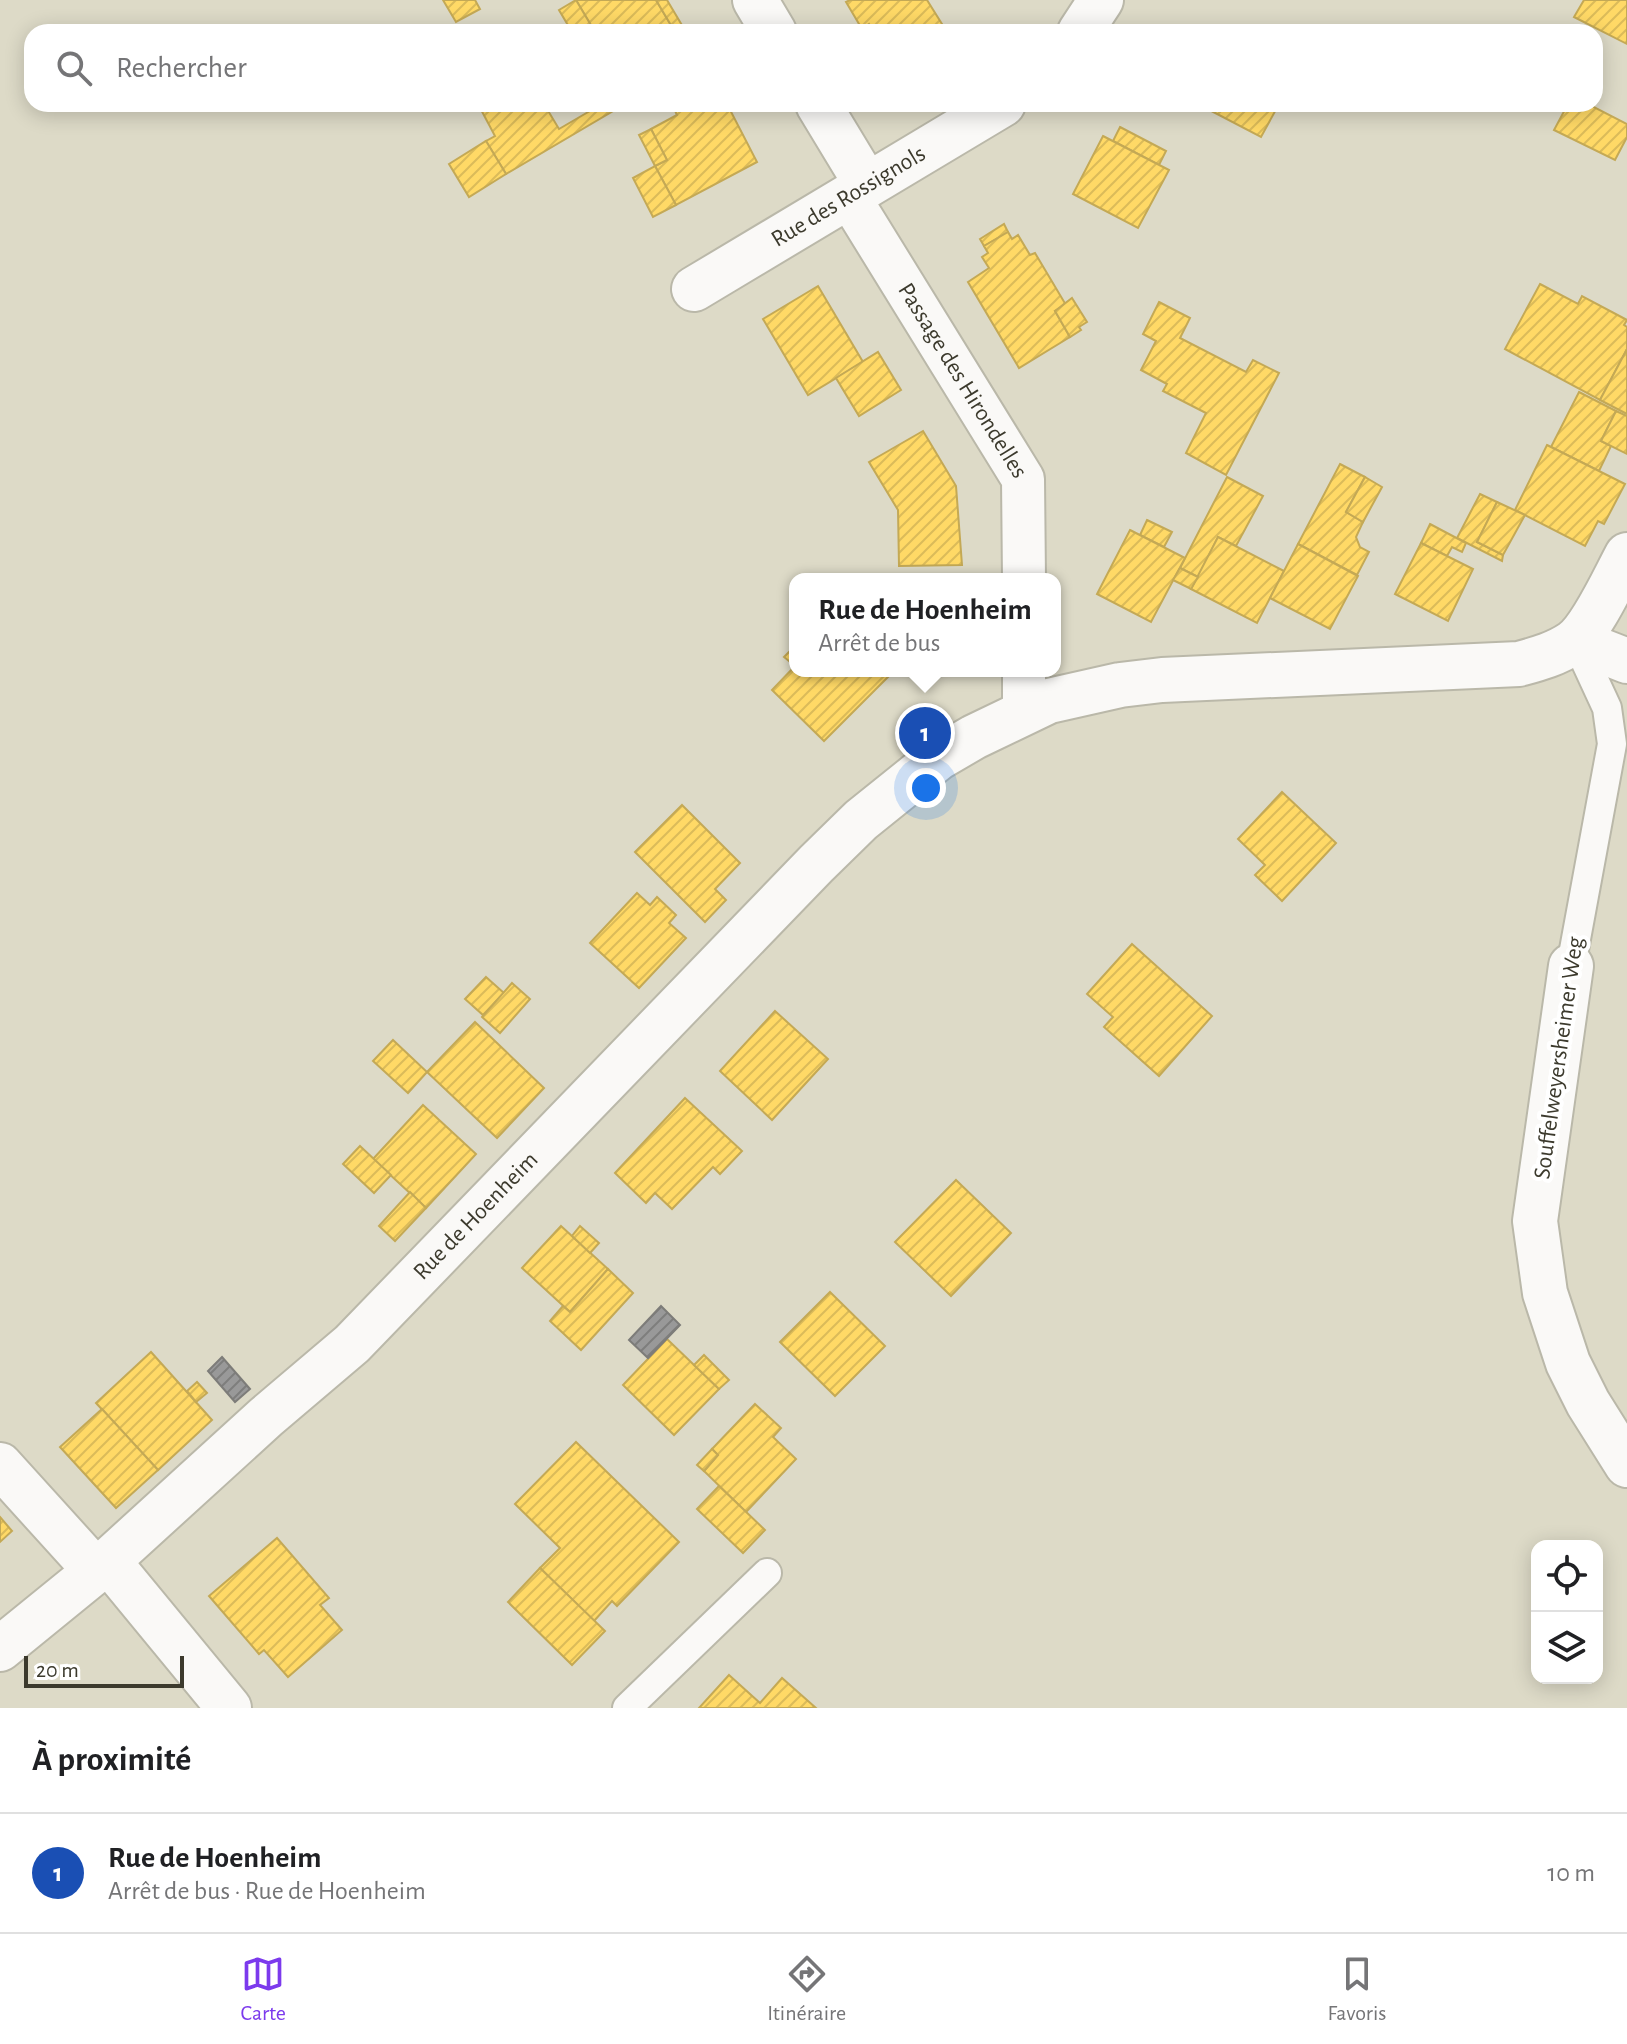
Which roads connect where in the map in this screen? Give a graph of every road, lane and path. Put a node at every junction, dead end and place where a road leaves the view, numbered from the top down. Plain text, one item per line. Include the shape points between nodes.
1 (755, 0) edge
2 (1101, 0) edge
3 (769, 24) edge
4 (1085, 24) edge
5 (822, 112) edge
6 (990, 112) edge
7 (858, 191) junction
8 (694, 289) dead end
9 (1627, 555) edge
10 (1024, 573) edge
11 (1576, 641) junction
12 (1627, 661) edge
13 (1024, 691) edge
14 (1571, 966) joint
15 (0, 1465) edge
16 (1627, 1465) edge
17 (102, 1566) junction
18 (767, 1573) dead end
19 (0, 1649) edge
20 (229, 1708) edge
21 (627, 1708) edge

1 - 3 street
2 - 4 street
5 - 7 street
6 - 7 street, Rue des Rossignols
7 - 8 street, Rue des Rossignols
7 - 10 street, Passage des Hirondelles via 1023,479
9 - 11 street
11 - 12 street
11 - 13 street, Rue de Hoenheim via 1519,664 1162,680 1049,701
11 - 14 lane, Souffelweyersheimer Weg via 1607,708 1612,744
13 - 17 street, Rue de Hoenheim via 861,820 352,1344
14 - 16 street, Souffelweyersheimer Weg via 1535,1221 1545,1293 1568,1363
15 - 17 street
17 - 19 street, Rue de Hoenheim
17 - 20 street
18 - 21 lane

